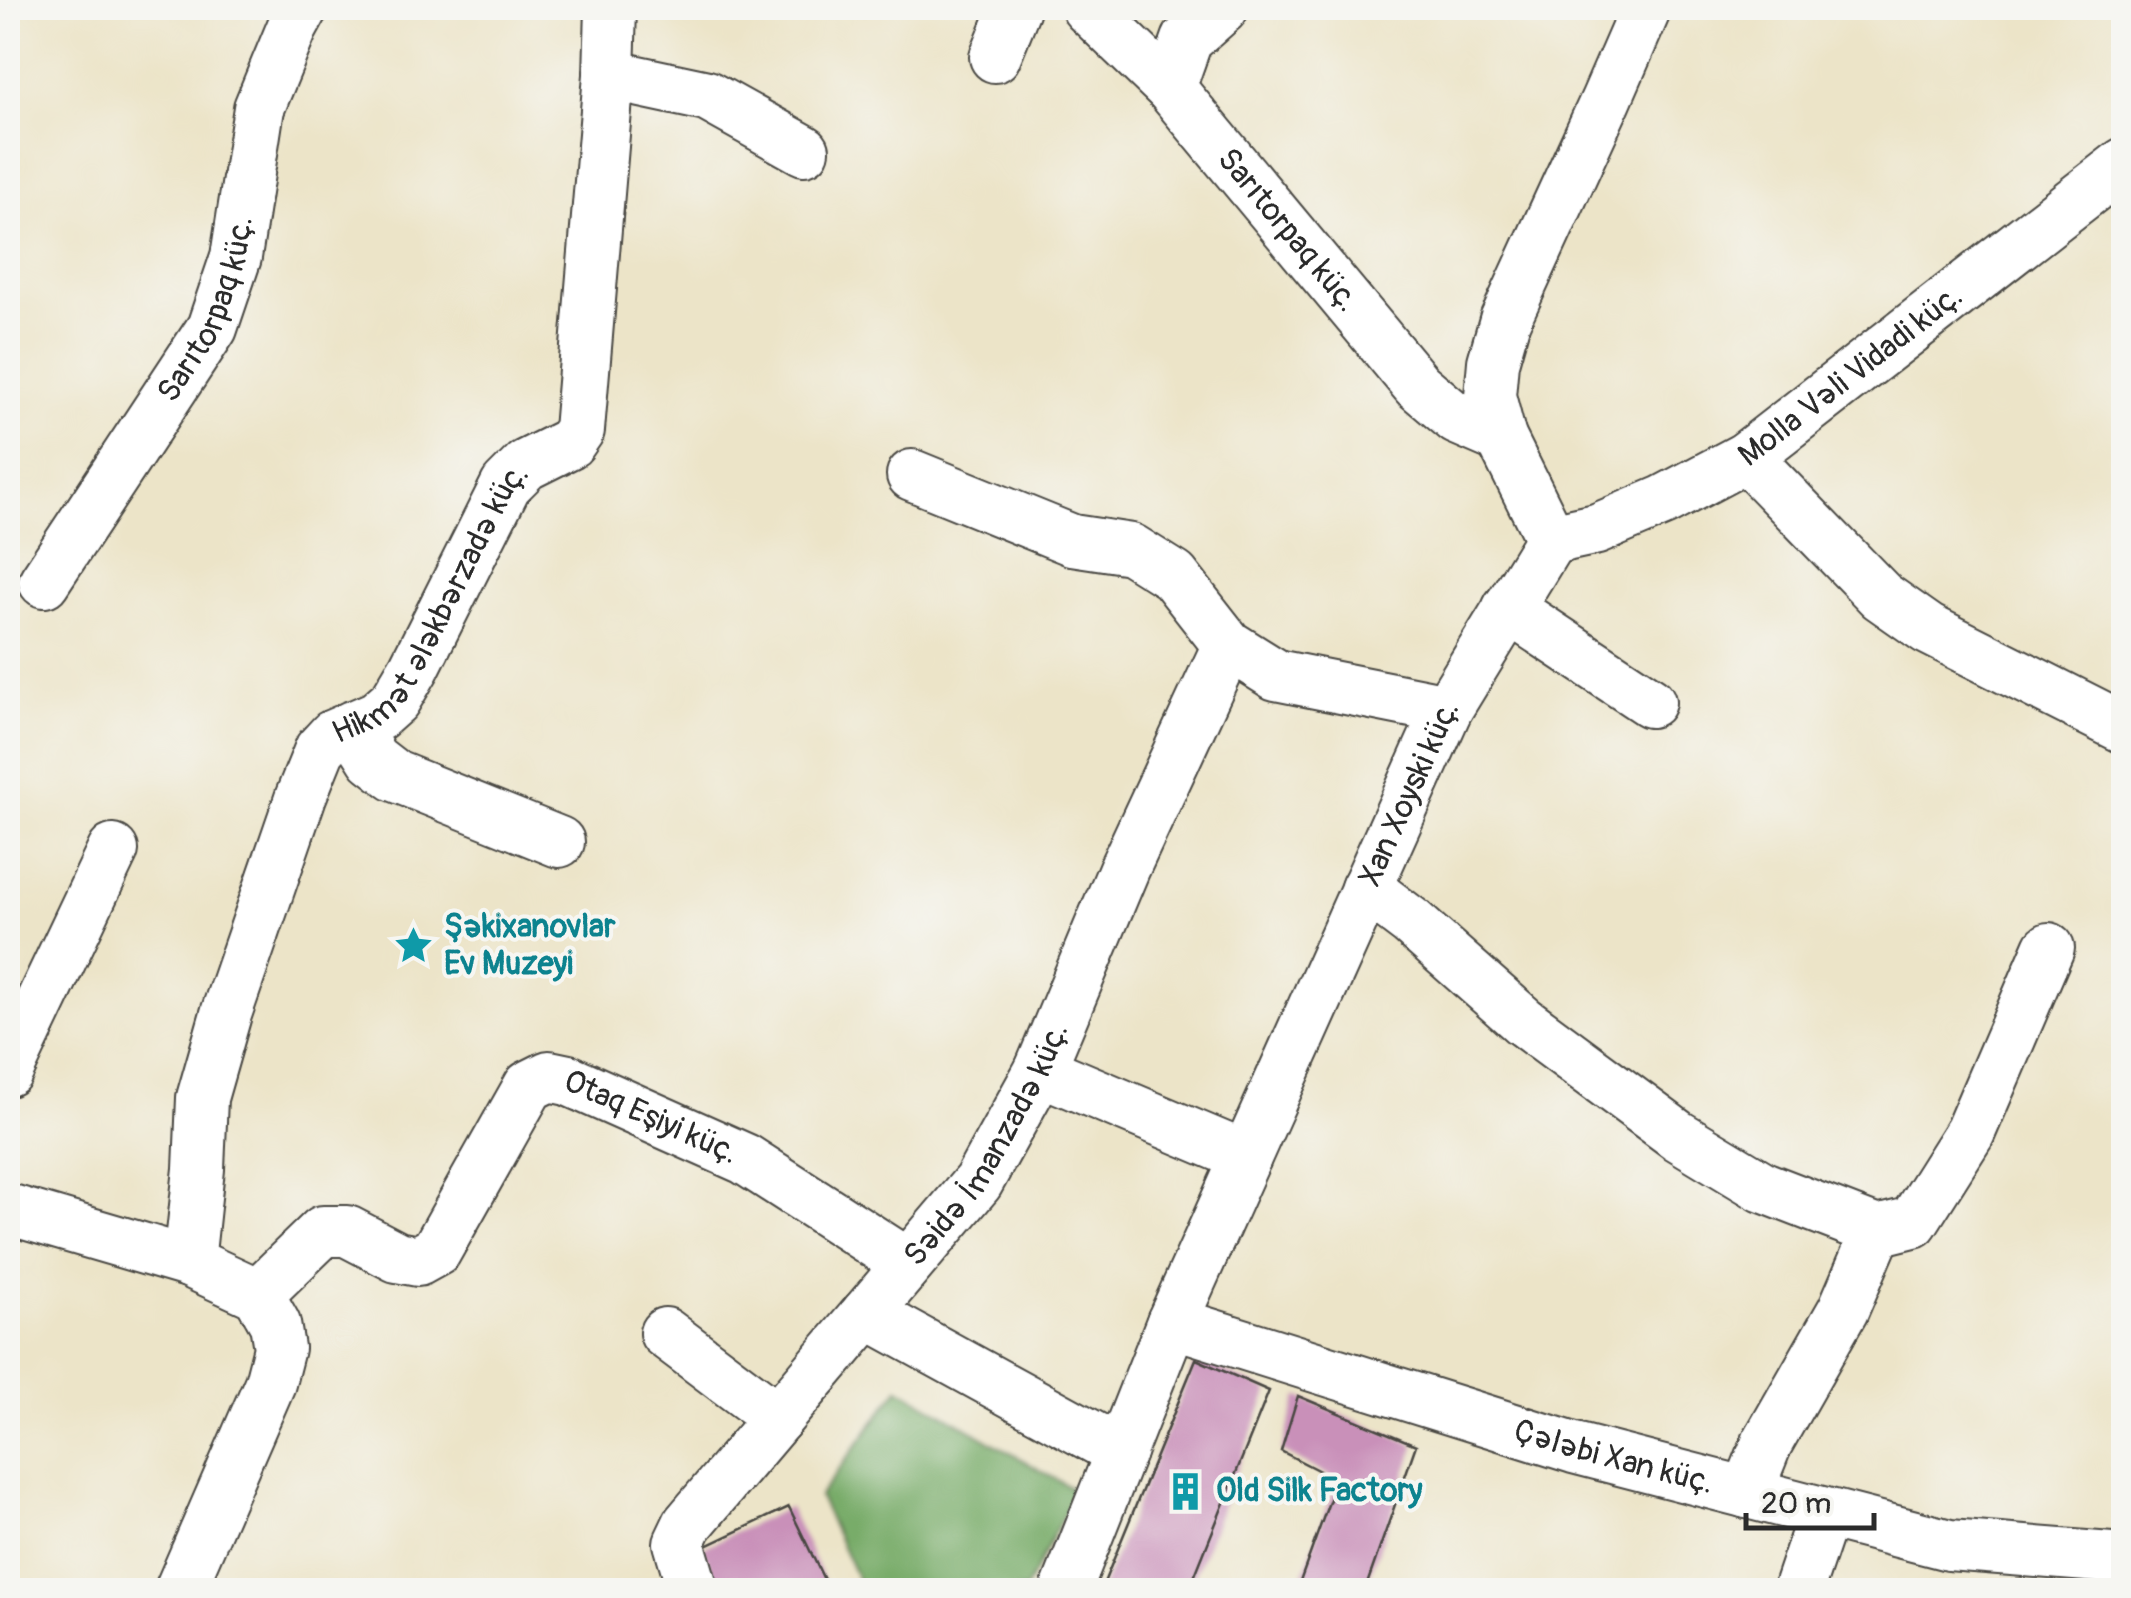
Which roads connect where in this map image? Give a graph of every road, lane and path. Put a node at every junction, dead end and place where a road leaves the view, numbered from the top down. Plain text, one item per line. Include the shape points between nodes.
1 (303, 8) edge
2 (611, 8) edge
3 (1015, 8) edge
4 (1087, 8) edge
5 (1223, 8) edge
6 (1646, 8) edge
7 (994, 57) dead end
8 (610, 75) junction
9 (1170, 88) junction
10 (804, 150) dead end
11 (2124, 163) edge
12 (1501, 438) junction
13 (1746, 457) junction
14 (912, 475) dead end
15 (1551, 539) junction
16 (44, 582) dead end
17 (1508, 608) junction
18 (1228, 645) junction
19 (1650, 702) dead end
20 (1447, 709) junction
21 (352, 726) junction
22 (2124, 728) edge
23 (559, 842) dead end
24 (113, 850) dead end
25 (1366, 888) junction
26 (2049, 948) dead end
27 (1040, 1070) junction
28 (8, 1071) edge
29 (1246, 1157) junction
30 (8, 1208) edge
31 (1877, 1231) junction
32 (189, 1262) junction
33 (908, 1264) junction
34 (258, 1294) junction
35 (867, 1312) junction
36 (1172, 1322) junction
37 (665, 1333) dead end
38 (778, 1418) junction
39 (1121, 1452) junction
40 (1747, 1493) junction
41 (1824, 1513) junction
42 (2124, 1559) edge
43 (180, 1590) edge
44 (693, 1590) edge
45 (1066, 1590) edge
46 (1798, 1590) edge

1 - 16 street, Sarıtorpaq küç. via 259,108 236,256 212,328
2 - 8 street, Hikmət Ələkbərzadə küç.
3 - 7 street
4 - 9 street, Sarıtorpaq küç.
5 - 9 street via 1187,40
6 - 12 street via 1505,320 1490,396
8 - 10 street via 707,96
8 - 21 street, Hikmət Ələkbərzadə küç. via 579,430 570,443 526,464 506,484 395,700
9 - 12 street, Sarıtorpaq küç. via 1417,385 1457,419
11 - 13 street, Molla Vəli Vidadi küç.
12 - 15 street
13 - 15 street, Molla Vəli Vidadi küç. via 1597,529
13 - 22 street via 1897,607
14 - 18 street via 1072,540 1131,549 1174,576
15 - 17 street, Xan Xoyski küç.
17 - 19 street
17 - 20 street, Xan Xoyski küç.
18 - 20 street via 1276,675
18 - 27 street, Səidə İmanzadə küç.
20 - 25 street, Xan Xoyski küç.
21 - 23 street via 373,759 396,776
21 - 32 street, Hikmət Ələkbərzadə küç. via 320,749 226,1014 202,1098
24 - 28 street
25 - 29 street, Xan Xoyski küç.
25 - 31 street via 1523,1021 1677,1135 1763,1187
26 - 31 street via 1962,1146 1913,1222
27 - 29 street
27 - 33 street, Səidə İmanzadə küç. via 978,1182
29 - 36 street, Xan Xoyski küç.
30 - 32 street
31 - 40 street
32 - 34 street
33 - 34 street, Otaq Eşiyi küç. via 745,1159 549,1076 529,1086 436,1251 408,1260 347,1232 323,1232
33 - 35 street, Səidə İmanzadə küç.
34 - 43 street via 279,1348 270,1383
35 - 38 street, Səidə İmanzadə küç.
35 - 39 street
36 - 39 street, Xan Xoyski küç.
36 - 40 street, Çələbi Xan küç. via 1574,1448
37 - 38 street
38 - 44 street, Səidə İmanzadə küç. via 688,1524 679,1544
39 - 45 street, Xan Xoyski küç.
40 - 41 street, Çələbi Xan küç.
41 - 42 street, Çələbi Xan küç. via 1950,1545
41 - 46 street

